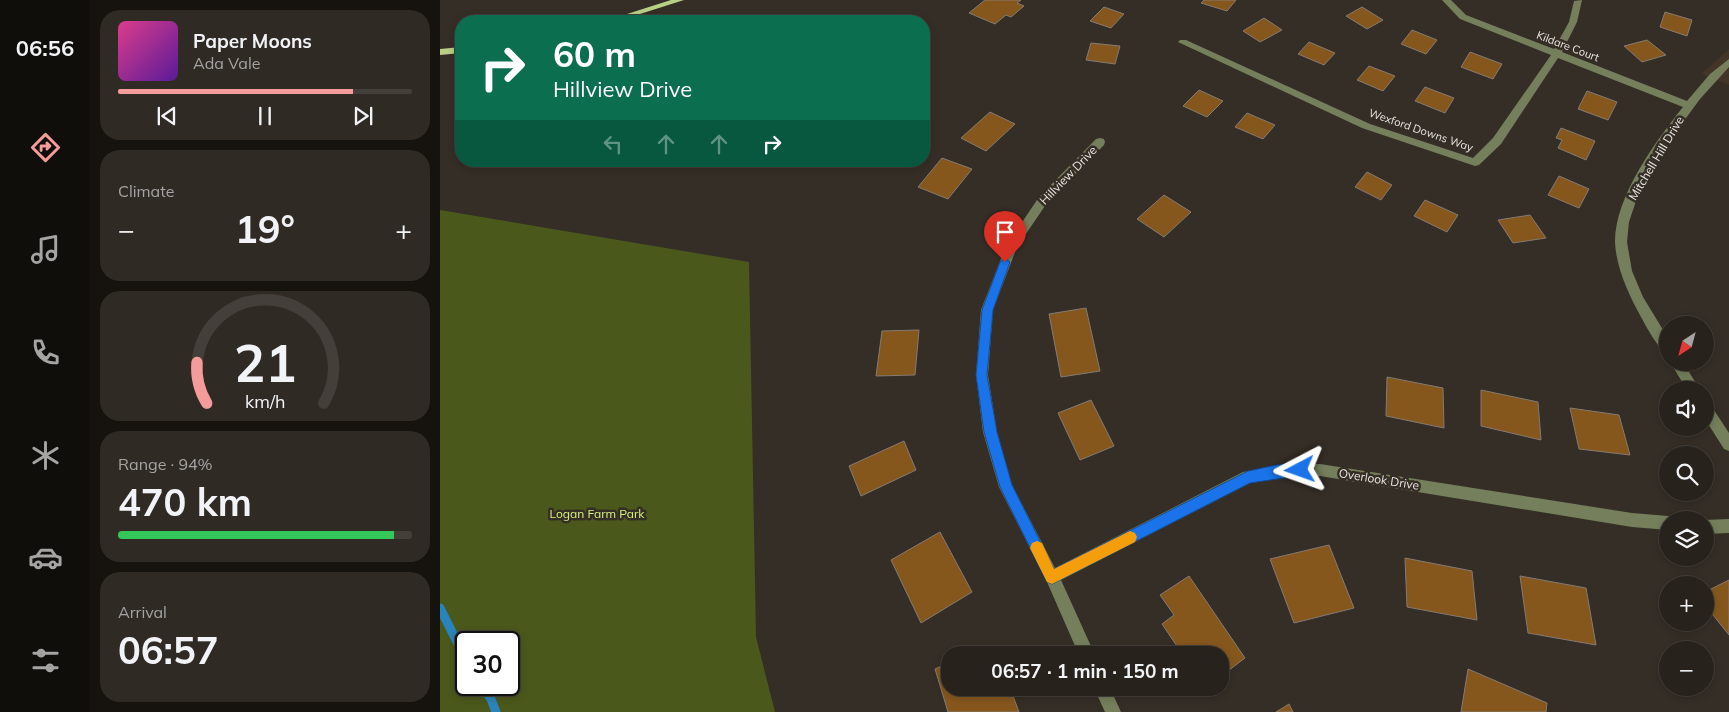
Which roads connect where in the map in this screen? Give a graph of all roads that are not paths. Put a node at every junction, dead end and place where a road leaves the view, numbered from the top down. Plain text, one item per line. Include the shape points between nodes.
1 (680, 0) edge
2 (1446, 0) edge
3 (1578, 2) dead end
4 (629, 15) edge
5 (1183, 42) dead end
6 (455, 51) edge
7 (440, 52) edge
8 (1556, 54) junction
9 (1729, 62) edge
10 (1688, 104) junction
11 (1100, 142) dead end
12 (1659, 335) edge
13 (1714, 422) edge
14 (1729, 445) edge
15 (1659, 523) edge
16 (1729, 526) edge
17 (1714, 527) edge
18 (1052, 577) junction
19 (1083, 646) edge
20 (1106, 696) edge
21 (1113, 712) edge

1 - 4 main road
2 - 8 street, Kildare Court via 1463,17
3 - 8 street, Wexford Downs Way via 1573,22
5 - 8 street, Wexford Downs Way via 1366,126 1475,162 1497,141
6 - 7 main road
8 - 10 street, Kildare Court
9 - 10 street, Mitchell Hill Drive
10 - 12 street, Mitchell Hill Drive via 1661,144 1630,199 1622,221 1620,241 1629,282
11 - 18 street, Hillview Drive via 1043,200 1012,246 987,310 983,343 982,375 990,432 1006,487
13 - 14 street
15 - 18 street, Overlook Drive via 1320,470 1280,471 1248,477
16 - 17 street
18 - 19 street, Hillview Drive
20 - 21 street

